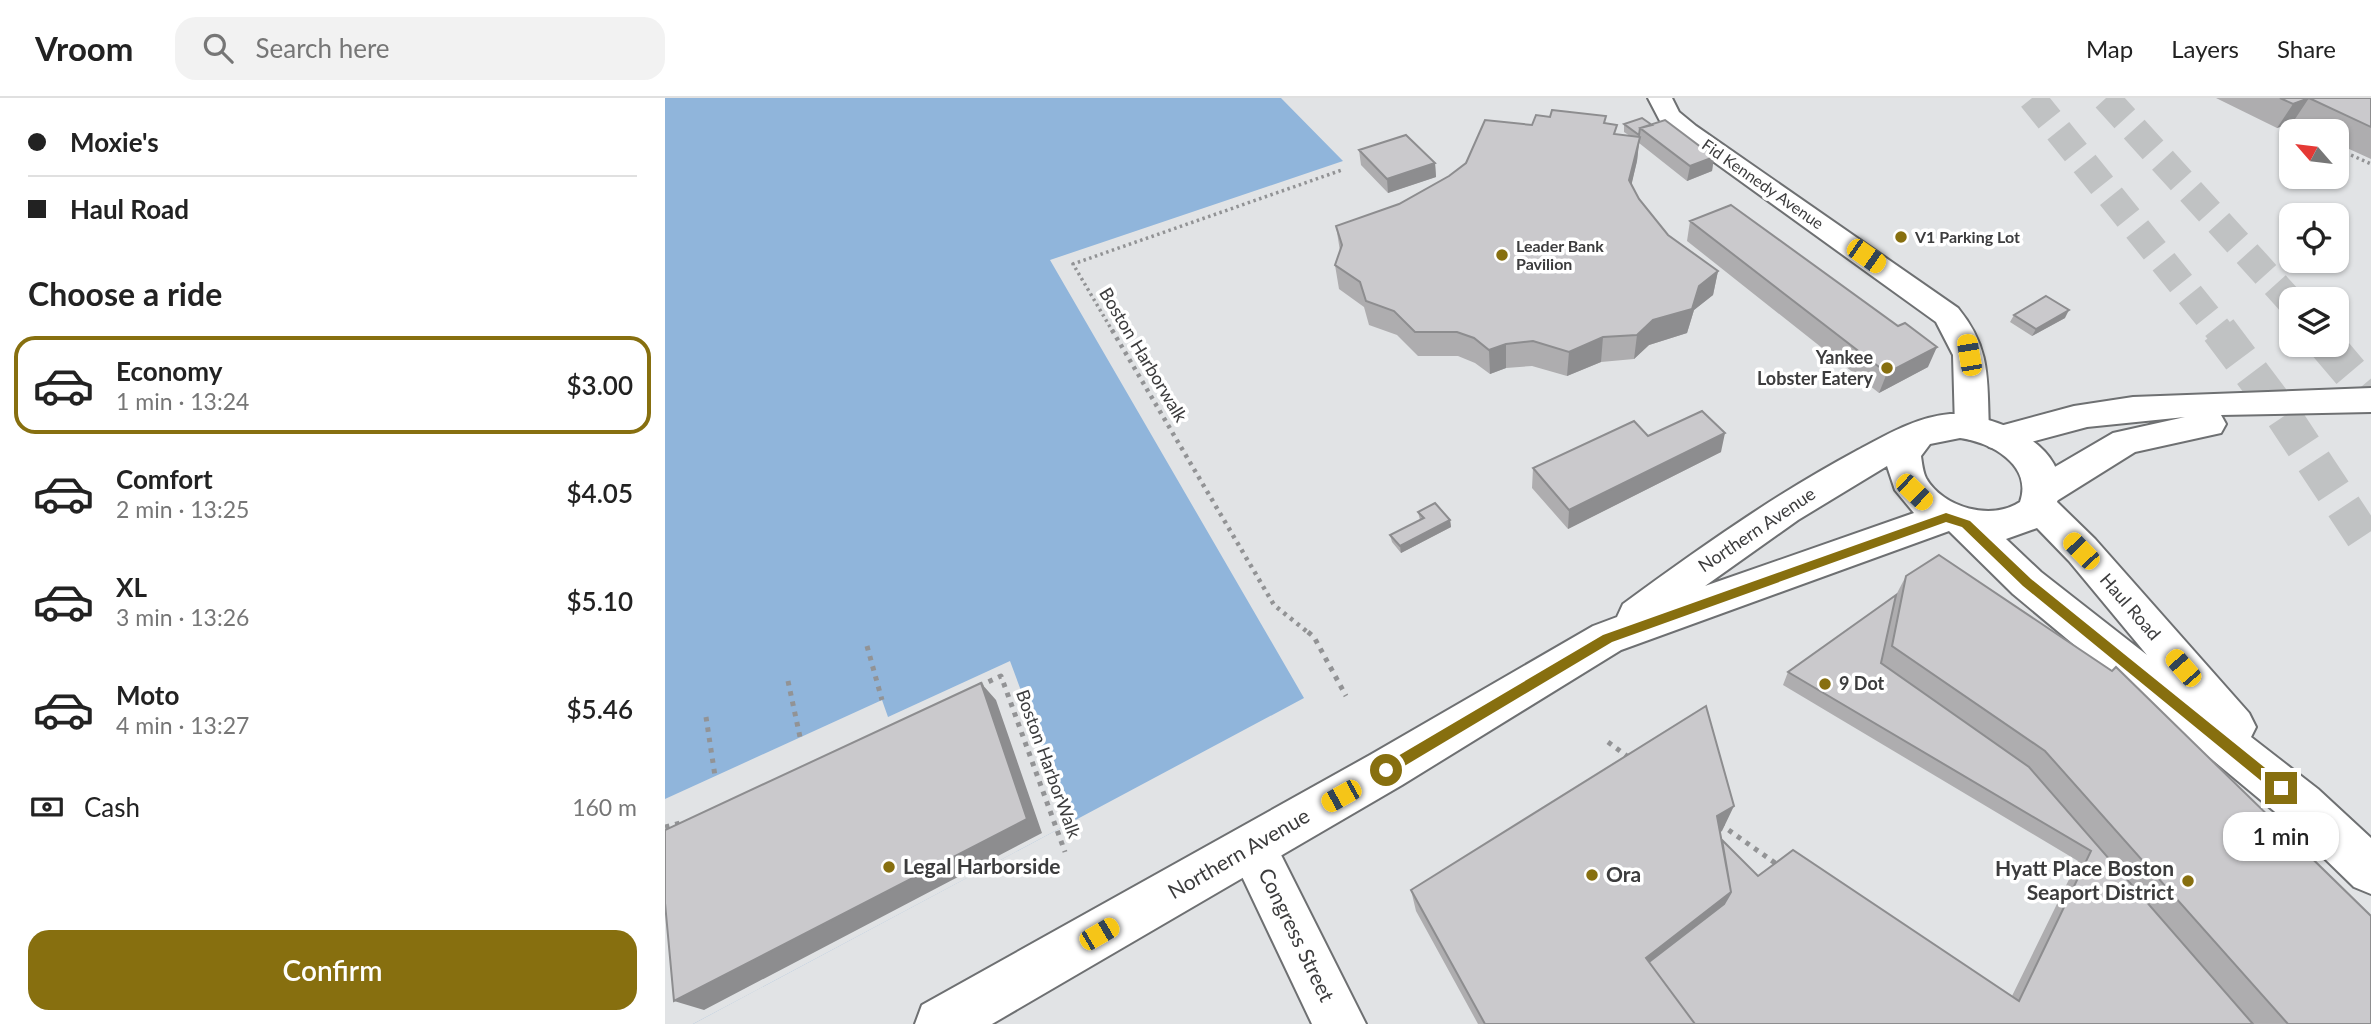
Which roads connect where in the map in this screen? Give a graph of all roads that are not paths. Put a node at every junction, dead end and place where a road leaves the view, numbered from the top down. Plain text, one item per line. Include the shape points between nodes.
1 (1660, 98) edge
2 (2371, 400) edge
3 (2317, 402) junction
4 (1986, 433) junction
5 (1916, 437) junction
6 (2040, 499) junction
7 (1956, 521) junction
8 (1607, 639) junction
9 (2302, 805) junction
10 (1252, 846) junction
11 (2371, 870) edge
12 (941, 1024) edge
13 (1340, 1024) edge

1 - 4 main road, Fid Kennedy Avenue via 1677,124 1933,303 1960,328
2 - 3 main road, Northern Avenue
3 - 4 main road, Northern Avenue via 2152,408
3 - 6 main road, Northern Avenue via 2125,442
4 - 5 main road, Northern Avenue via 1941,427
4 - 6 main road via 2032,462 2040,477
5 - 7 main road via 1903,455 1906,479 1926,503
5 - 8 main road, Northern Avenue via 1825,483 1730,545
6 - 7 main road, Northern Avenue via 2028,516 2014,523 1996,526
6 - 9 main road, Haul Road
7 - 8 main road, Northern Avenue
7 - 9 main road, Haul Road
8 - 10 main road, Northern Avenue
9 - 11 main road, Haul Road
10 - 12 main road, Northern Avenue
10 - 13 main road, Congress Street

